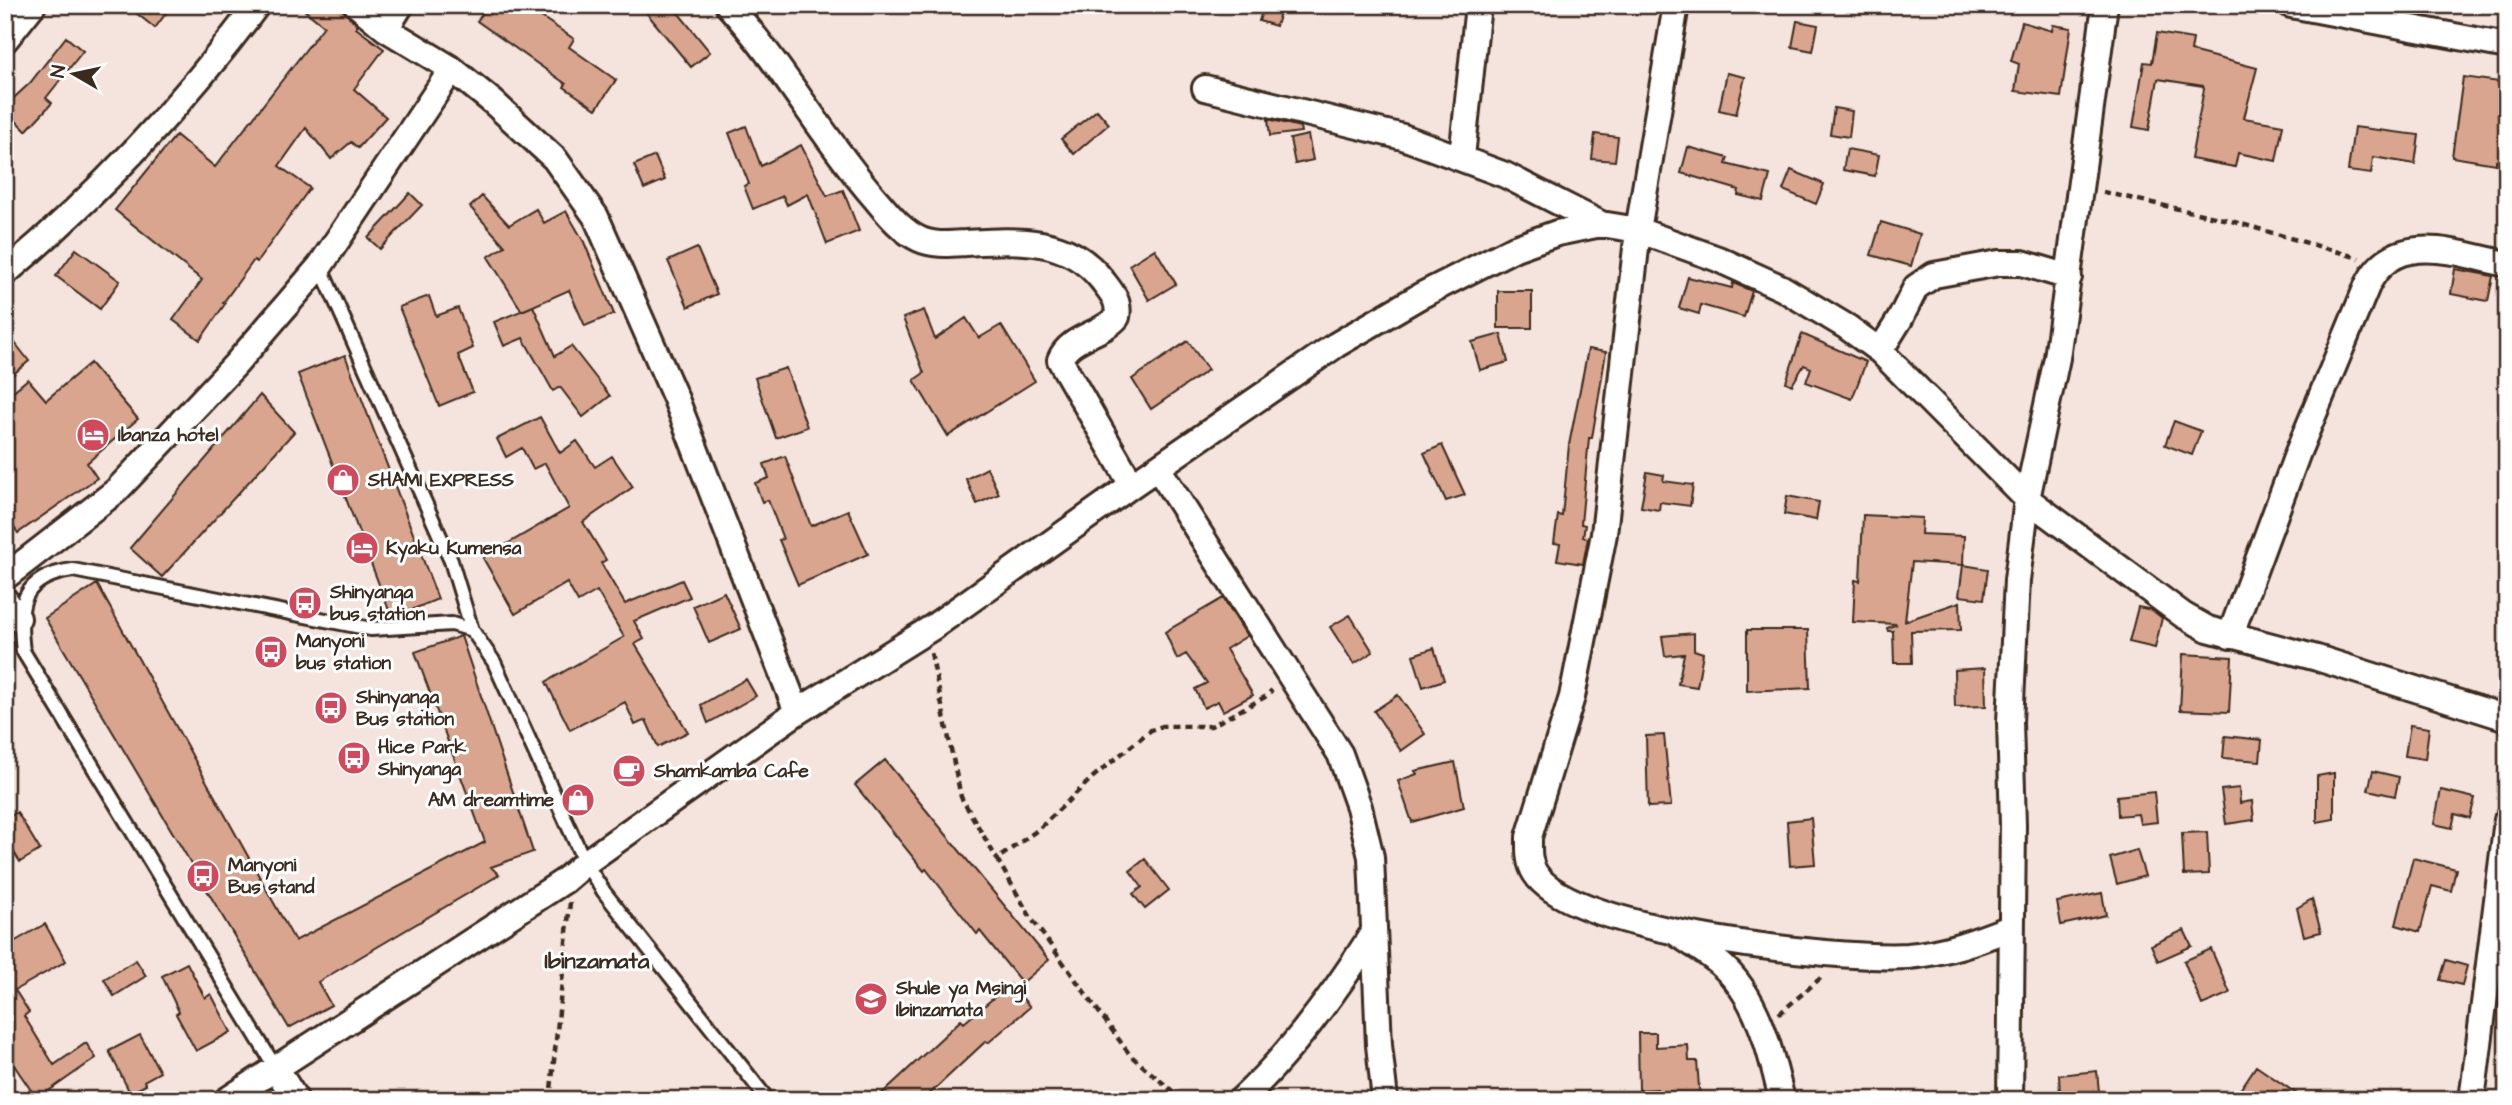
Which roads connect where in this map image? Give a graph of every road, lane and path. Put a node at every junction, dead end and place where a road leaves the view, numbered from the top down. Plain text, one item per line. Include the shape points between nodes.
1 (33, 5) edge
2 (257, 5) edge
3 (357, 5) edge
4 (401, 5) edge
5 (728, 5) edge
6 (1478, 5) edge
7 (1676, 5) edge
8 (2105, 5) edge
9 (2291, 5) edge
10 (386, 29) junction
11 (5, 40) edge
12 (2507, 46) edge
13 (452, 69) junction
14 (1205, 88) dead end
15 (1462, 158) junction
16 (2081, 187) junction
17 (1601, 224) junction
18 (1638, 230) junction
19 (2379, 264) junction
20 (2507, 264) edge
21 (320, 266) junction
22 (5, 273) edge
23 (2070, 277) junction
24 (1880, 351) junction
25 (1158, 468) junction
26 (1132, 485) junction
27 (2027, 499) junction
28 (5, 578) edge
29 (12, 609) edge
30 (933, 627) junction
31 (472, 630) junction
32 (2230, 636) junction
33 (1290, 672) junction
34 (797, 712) junction
35 (2507, 718) edge
36 (2507, 820) edge
37 (998, 859) junction
38 (578, 870) junction
39 (2010, 928) junction
40 (1671, 930) junction
41 (1373, 933) junction
42 (1841, 956) junction
43 (1761, 1025) junction
44 (275, 1067) junction
45 (227, 1100) edge
46 (296, 1100) edge
47 (550, 1100) edge
48 (768, 1100) edge
49 (1183, 1100) edge
50 (1241, 1100) edge
51 (1385, 1100) edge
52 (1782, 1100) edge
53 (2010, 1100) edge
54 (2472, 1100) edge

1 - 11 street
2 - 22 street via 218,58 133,154
3 - 10 street
4 - 10 street
5 - 26 street via 855,176 896,223 918,239 937,245 1047,244 1073,253 1095,271 1117,300 1117,317 1111,325 1068,347 1060,360
6 - 15 street
7 - 18 street
8 - 16 street
9 - 12 street
10 - 13 street
13 - 21 street
13 - 34 street via 555,159 596,216 676,399
14 - 15 street via 1337,118
15 - 17 street
16 - 19 path via 2228,220
16 - 23 street
17 - 18 street
17 - 25 street via 1515,248 1420,296 1336,345
18 - 24 street via 1782,288
18 - 40 street via 1604,534 1572,697 1529,837 1528,858 1536,875 1588,910
19 - 20 street via 2428,248
19 - 32 street via 2298,452
21 - 28 street via 125,482
21 - 31 lane via 451,561
23 - 24 street via 2022,263 1934,275 1916,287
23 - 27 street
24 - 27 street
25 - 26 street
25 - 33 street
26 - 30 street
27 - 32 street via 2183,615
27 - 39 street via 2013,646
29 - 31 lane via 27,590 52,573 73,570 370,629 452,624
29 - 44 lane via 23,651
30 - 34 street
30 - 37 path via 931,654 961,797
31 - 38 lane via 494,662
32 - 35 street via 2317,658
33 - 37 path via 1265,697 1222,722 1151,730
33 - 41 street via 1340,754 1359,807 1371,857
34 - 38 street
36 - 54 street
37 - 49 path via 1031,918 1130,1055
38 - 44 street
38 - 47 path
38 - 48 lane via 604,892
39 - 42 street via 1929,953
39 - 53 street
40 - 42 street
40 - 43 street via 1730,974
41 - 50 street via 1336,992
41 - 51 street
42 - 43 path via 1805,993
43 - 52 street
44 - 45 street
44 - 46 street

